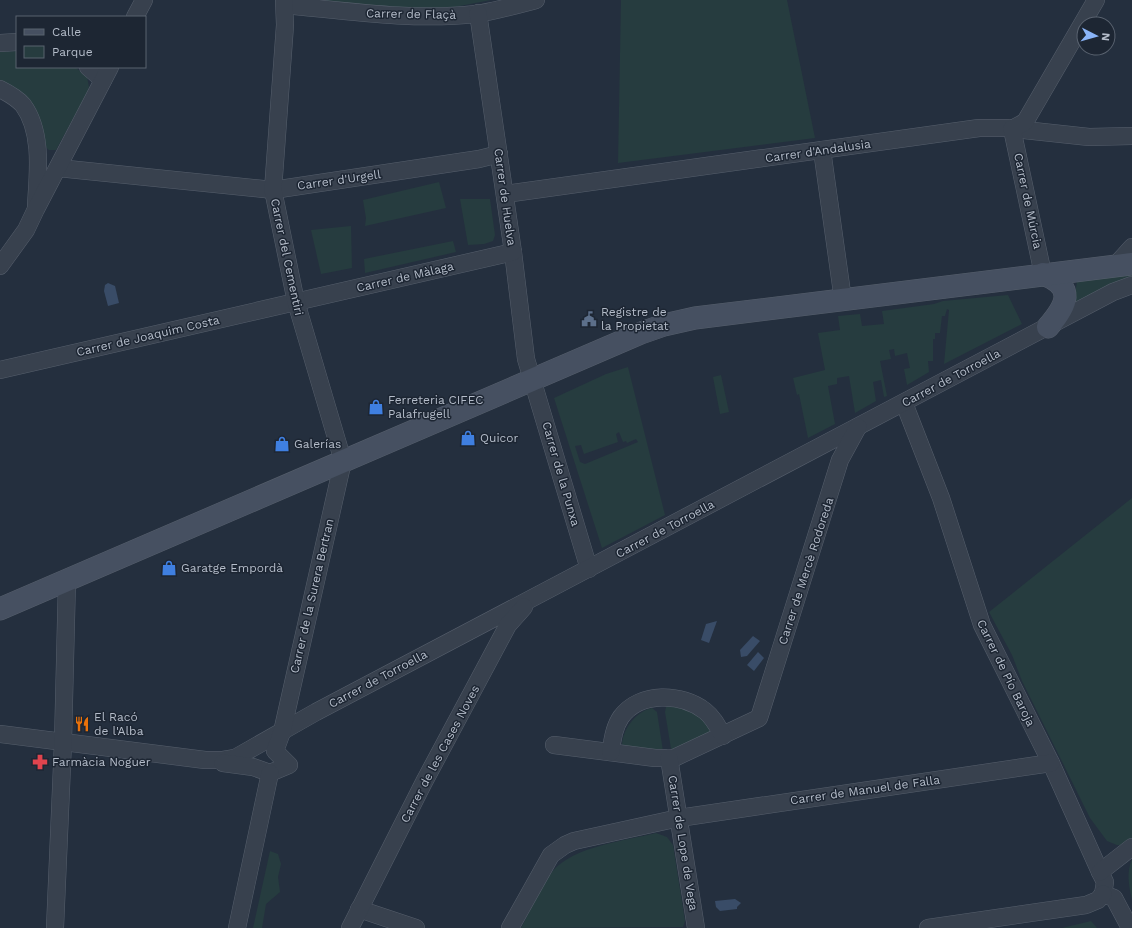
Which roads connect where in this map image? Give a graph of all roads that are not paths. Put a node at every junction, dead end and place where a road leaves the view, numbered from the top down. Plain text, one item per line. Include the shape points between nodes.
1 (144, 0) edge
2 (536, 0) edge
3 (1096, 0) edge
4 (284, 2) edge
5 (478, 13) junction
6 (136, 16) edge
7 (16, 42) edge
8 (0, 43) edge
9 (91, 68) edge
10 (107, 73) edge
11 (0, 89) edge
12 (1012, 128) junction
13 (1132, 136) edge
14 (36, 146) junction
15 (822, 150) junction
16 (499, 154) junction
17 (62, 160) junction
18 (273, 190) junction
19 (505, 194) junction
20 (36, 209) junction
21 (1132, 247) edge
22 (513, 252) junction
23 (1123, 265) edge
24 (0, 266) edge
25 (1043, 274) junction
26 (1132, 285) edge
27 (843, 300) junction
28 (296, 302) junction
29 (1048, 326) junction
30 (0, 370) edge
31 (533, 379) junction
32 (904, 403) junction
33 (858, 427) junction
34 (343, 461) junction
35 (589, 569) junction
36 (67, 580) junction
37 (545, 592) junction
38 (0, 609) edge
39 (282, 732) junction
40 (0, 734) edge
41 (723, 736) junction
42 (63, 742) junction
43 (554, 745) dead end
44 (611, 752) junction
45 (669, 758) junction
46 (205, 760) junction
47 (1051, 763) junction
48 (270, 773) junction
49 (679, 818) junction
50 (1132, 847) edge
51 (1100, 872) junction
52 (1103, 894) junction
53 (359, 909) junction
54 (55, 928) edge
55 (237, 928) edge
56 (350, 928) edge
57 (416, 928) edge
58 (510, 928) edge
59 (696, 928) edge
60 (928, 928) edge
61 (1130, 928) edge

1 - 6 street
2 - 5 street, Carrer de Flaçà
3 - 12 street via 1025,122
4 - 5 street, Carrer de Flaçà via 392,16
4 - 18 street, Carrer del Cementiri via 285,25
5 - 16 street, Carrer de Huelva
7 - 8 street
9 - 10 street
10 - 17 street
11 - 14 street via 22,104 29,117
12 - 13 street, Carrer d'Andalusia via 1089,137
12 - 15 street, Carrer d'Andalusia via 979,128
12 - 25 street, Carrer de Múrcia
14 - 17 street via 40,154 46,158
14 - 20 street
15 - 19 street, Carrer d'Andalusia
15 - 27 street
16 - 18 street, Carrer d'Urgell
16 - 19 street, Carrer de Huelva
17 - 18 street, Carrer d'Urgell
17 - 20 street
18 - 28 street, Carrer del Cementiri
19 - 22 street, Carrer de Huelva
20 - 24 street via 26,230
21 - 23 street
22 - 28 street, Carrer de Màlaga
22 - 31 street, Carrer de Huelva via 526,359
23 - 25 street
25 - 27 street
25 - 29 street, Carrer de Torroella via 1062,284 1064,293 1063,306
26 - 29 street, Carrer de Torroella via 1113,292
27 - 31 street via 664,324
28 - 30 street, Carrer de Joaquim Costa
28 - 34 street, Carrer del Cementiri
29 - 32 street, Carrer de Torroella
31 - 34 street
31 - 35 street, Carrer de la Punxa
32 - 33 street, Carrer de Torroella
32 - 47 street, Carrer de Pío Baroja via 941,498 982,625
33 - 35 street, Carrer de Torroella
33 - 41 street, Carrer de Mercè Rodoreda via 840,460 759,718
34 - 36 street
34 - 39 street, Carrer de la Surera Bertran
35 - 37 street, Carrer de Torroella
36 - 38 street
36 - 42 street
37 - 39 street, Carrer de Torroella
37 - 53 street, Carrer de les Cases Noves via 522,609 508,625
39 - 46 street, Carrer de Torroella via 235,758
39 - 48 street via 275,751 289,765
40 - 42 street, Carrer de Torroella
41 - 44 street via 716,722 691,702 654,698 630,708 621,717 615,729
41 - 45 street
42 - 46 street, Carrer de Torroella
42 - 54 street
43 - 44 street
44 - 45 street
45 - 49 street, Carrer de Lope de Vega
46 - 48 street, Carrer de Torroella via 252,767
47 - 49 street, Carrer de Manuel de Falla
47 - 51 street, Carrer de Pío Baroja
48 - 55 street
49 - 58 street, Carrer de Manuel de Falla via 564,845 551,855
49 - 59 street, Carrer de Lope de Vega
50 - 51 street
51 - 52 street, Carrer de Pío Baroja via 1105,882
52 - 60 street via 1098,900 1086,905
52 - 61 street via 1114,898
53 - 56 street, Carrer de les Cases Noves
53 - 57 street

